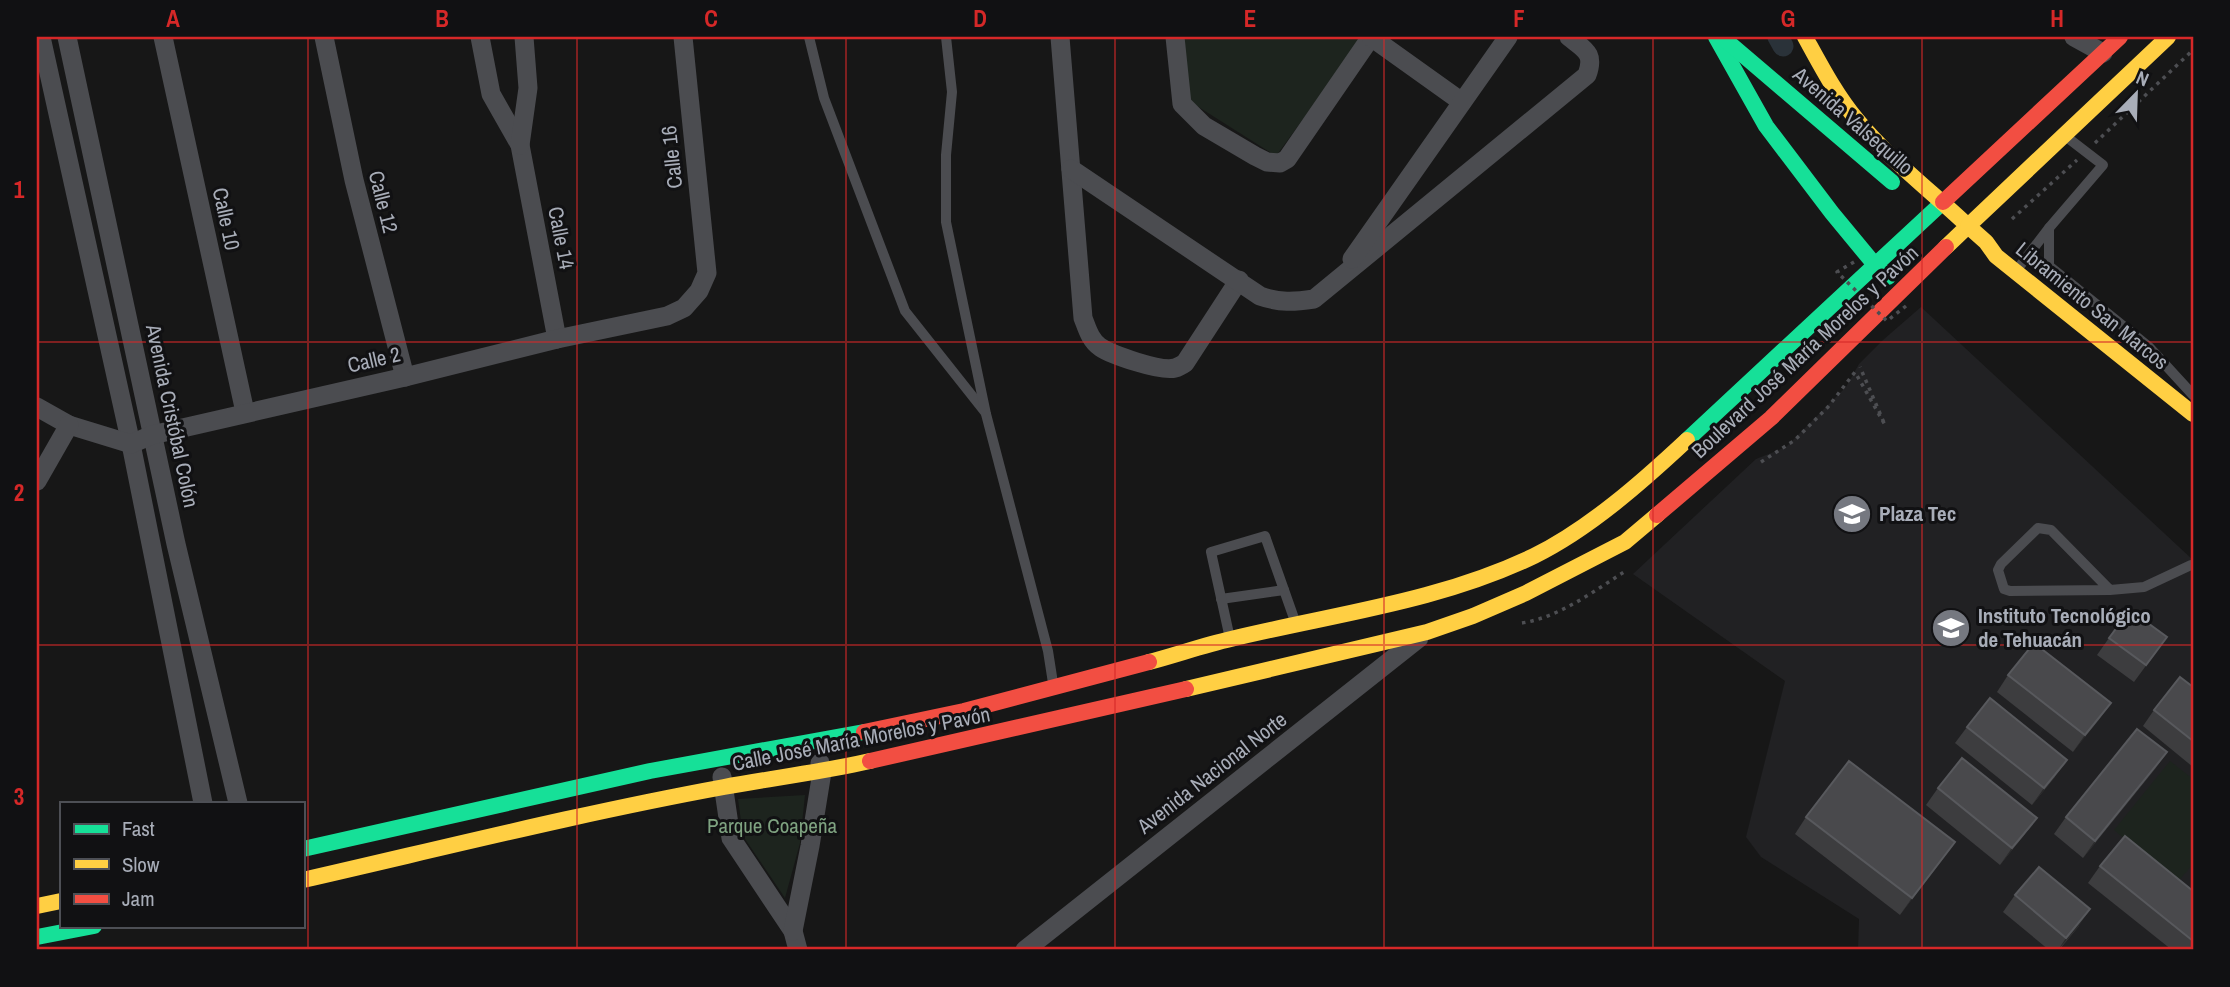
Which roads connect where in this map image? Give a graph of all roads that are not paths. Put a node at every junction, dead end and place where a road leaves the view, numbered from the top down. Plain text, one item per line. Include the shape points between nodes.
1 (41, 37) edge
2 (67, 37) edge
3 (163, 37) edge
4 (324, 37) edge
5 (480, 37) edge
6 (524, 37) edge
7 (683, 37) edge
8 (809, 37) edge
9 (946, 37) edge
10 (1060, 37) edge
11 (1175, 37) edge
12 (1371, 37) edge
13 (1508, 37) edge
14 (1569, 37) edge
15 (1716, 37) edge
16 (1722, 37) edge
17 (1805, 37) edge
18 (2074, 37) edge
19 (2120, 37) edge
20 (2168, 37) edge
21 (2103, 52) junction
22 (1817, 96) junction
23 (1462, 102) junction
24 (2064, 135) junction
25 (89, 138) junction
26 (520, 145) junction
27 (65, 146) junction
28 (1071, 169) junction
29 (1943, 202) junction
30 (1938, 220) junction
31 (2049, 228) junction
32 (1875, 265) junction
33 (2016, 271) junction
34 (707, 273) joint
35 (1238, 280) junction
36 (1337, 280) junction
37 (1905, 298) junction
38 (557, 339) junction
39 (405, 377) junction
40 (2193, 395) edge
41 (37, 407) edge
42 (245, 412) junction
43 (986, 414) junction
44 (2193, 414) edge
45 (69, 425) junction
46 (152, 435) junction
47 (131, 444) junction
48 (37, 481) edge
49 (2191, 565) dead end
50 (1284, 590) junction
51 (2110, 590) junction
52 (1221, 599) junction
53 (1407, 602) joint
54 (1296, 624) junction
55 (1427, 632) junction
56 (1230, 639) junction
57 (1056, 703) junction
58 (817, 742) junction
59 (720, 758) junction
60 (822, 772) junction
61 (723, 787) junction
62 (203, 802) edge
63 (239, 802) edge
64 (304, 849) edge
65 (304, 880) edge
66 (60, 901) edge
67 (37, 906) edge
68 (84, 928) edge
69 (37, 937) edge
70 (795, 941) edge
71 (1025, 950) edge

1 - 27 street
2 - 25 street, Avenida Cristóbal Colón
3 - 42 street, Calle 10
4 - 39 street, Calle 12 via 354,180
5 - 26 street, Calle 14 via 491,94
6 - 26 street, Calle 14 via 528,88
7 - 34 street, Calle 16
8 - 43 lane via 824,98 905,311
9 - 43 lane via 952,92 946,222
10 - 28 street
11 - 12 street via 1182,104 1204,125 1267,162 1280,163
12 - 23 street
13 - 23 street
14 - 36 street via 1589,53 1587,75
15 - 32 main road via 1766,125
16 - 22 main road, Avenida Valsequillo
17 - 22 main road
18 - 21 street
19 - 21 main road, Boulevard José María Morelos y Pavón
20 - 24 main road, Boulevard José María Morelos y Pavón
21 - 29 main road, Boulevard José María Morelos y Pavón
22 - 29 main road via 1858,120
22 - 30 main road, Avenida Valsequillo
23 - 36 street
24 - 30 main road, Boulevard José María Morelos y Pavón
24 - 31 lane via 2103,165
25 - 27 street
25 - 46 street, Avenida Cristóbal Colón
26 - 38 street, Calle 14
27 - 47 street
28 - 35 street
28 - 35 street via 1083,318 1098,346 1174,369 1185,363
29 - 30 main road, Boulevard José María Morelos y Pavón
29 - 30 main road
30 - 32 main road, Boulevard José María Morelos y Pavón
30 - 33 main road, Libramiento San Marcos via 1976,253 1996,257
30 - 37 main road, Boulevard José María Morelos y Pavón
31 - 33 lane
31 - 40 lane via 2049,266 2149,347
32 - 37 main road
32 - 53 main road, Boulevard José María Morelos y Pavón via 1604,512 1536,555
33 - 44 main road, Libramiento San Marcos
34 - 38 street, Calle 2 via 684,308 667,316
35 - 36 street via 1260,296 1293,303 1314,299
37 - 55 main road, Boulevard José María Morelos y Pavón via 1625,542 1526,593
38 - 39 street, Calle 2
39 - 42 street, Calle 2
41 - 45 street
42 - 46 street, Calle 2
43 - 57 lane via 1048,652
45 - 47 street
45 - 48 street
46 - 47 street, Calle 2
46 - 63 street, Avenida Cristóbal Colón
47 - 62 street
49 - 51 lane via 2144,587
50 - 52 lane
50 - 52 lane via 1265,536 1211,552
50 - 54 lane
51 - 51 lane via 2010,591 2004,589 1998,570 2038,528 2044,528
52 - 56 lane
53 - 54 main road, Calle José María Morelos y Pavón
54 - 56 main road, Calle José María Morelos y Pavón
55 - 57 main road, Calle José María Morelos y Pavón
55 - 71 street, Avenida Nacional Norte
56 - 57 main road, Calle José María Morelos y Pavón
57 - 58 main road, Calle José María Morelos y Pavón via 964,711
57 - 60 main road, Calle José María Morelos y Pavón
58 - 59 main road, Calle José María Morelos y Pavón
58 - 60 street
59 - 61 street
59 - 64 main road, Calle José María Morelos y Pavón
60 - 61 main road, Calle José María Morelos y Pavón
60 - 70 street
61 - 65 main road, Calle José María Morelos y Pavón
61 - 70 street via 731,838
66 - 67 main road
68 - 69 main road

